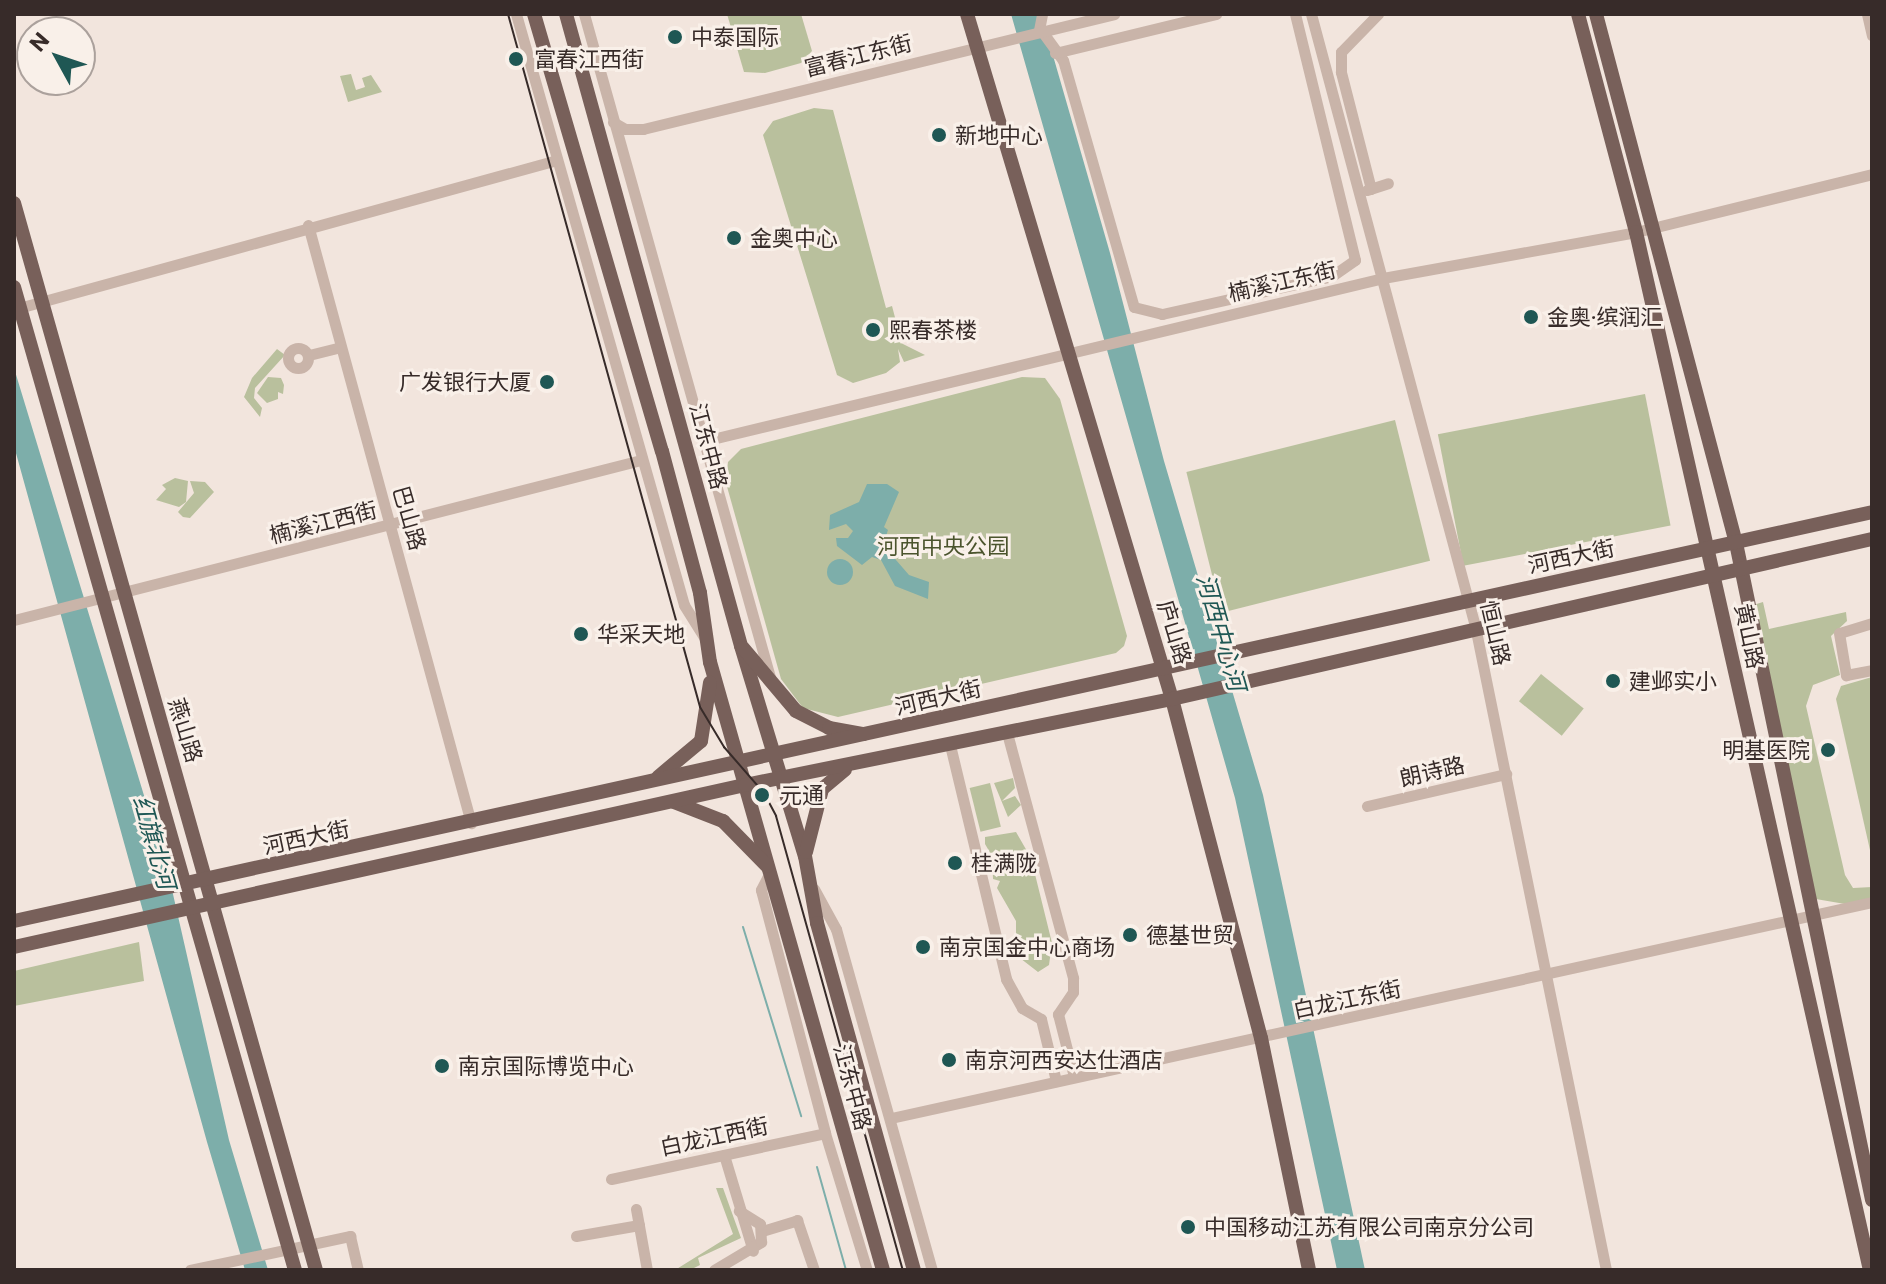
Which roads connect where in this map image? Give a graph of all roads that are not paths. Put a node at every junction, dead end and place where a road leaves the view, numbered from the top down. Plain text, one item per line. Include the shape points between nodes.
1 (516, 14) edge
2 (534, 14) edge
3 (566, 14) edge
4 (584, 14) edge
5 (967, 14) edge
6 (1042, 14) edge
7 (1114, 14) edge
8 (1216, 14) edge
9 (1295, 14) edge
10 (1311, 14) edge
11 (1378, 14) edge
12 (1578, 14) edge
13 (1596, 14) edge
14 (1867, 14) edge
15 (1043, 30) junction
16 (1872, 35) edge
17 (977, 46) junction
18 (1055, 53) junction
19 (613, 122) junction
20 (557, 160) junction
21 (1872, 174) edge
22 (1388, 183) dead end
23 (1365, 191) junction
24 (14, 203) edge
25 (308, 225) junction
26 (1644, 230) junction
27 (1383, 278) junction
28 (14, 287) edge
29 (39, 302) junction
30 (17, 308) edge
31 (340, 347) junction
32 (1069, 353) junction
33 (309, 355) dead end
34 (704, 441) junction
35 (641, 460) junction
36 (1872, 512) edge
37 (392, 525) junction
38 (1872, 539) edge
39 (1736, 543) junction
40 (1708, 549) junction
41 (1740, 567) junction
42 (1714, 573) junction
43 (122, 593) junction
44 (102, 598) junction
45 (1469, 601) junction
46 (14, 620) edge
47 (1872, 623) edge
48 (1475, 626) junction
49 (705, 638) junction
50 (741, 646) junction
51 (710, 662) junction
52 (1162, 666) junction
53 (1872, 670) edge
54 (770, 678) junction
55 (1172, 699) junction
56 (1007, 733) junction
57 (872, 735) junction
58 (950, 745) junction
59 (774, 756) junction
60 (737, 762) junction
61 (852, 765) junction
62 (1506, 774) junction
63 (782, 779) junction
64 (650, 783) junction
65 (745, 785) junction
66 (674, 801) junction
67 (1367, 806) dead end
68 (471, 823) junction
69 (805, 856) junction
70 (769, 870) junction
71 (208, 880) junction
72 (187, 885) junction
73 (814, 889) junction
74 (1872, 902) edge
75 (216, 906) junction
76 (195, 911) junction
77 (1811, 916) junction
78 (1788, 918) junction
79 (14, 921) edge
80 (14, 947) edge
81 (1548, 975) junction
82 (1261, 1038) junction
83 (1074, 1077) junction
84 (1056, 1081) junction
85 (891, 1118) junction
86 (825, 1133) junction
87 (724, 1155) junction
88 (611, 1179) dead end
89 (1872, 1200) edge
90 (636, 1209) dead end
91 (739, 1211) junction
92 (639, 1225) junction
93 (762, 1231) junction
94 (576, 1236) dead end
95 (308, 1243) junction
96 (288, 1248) junction
97 (753, 1251) junction
98 (190, 1270) edge
99 (295, 1270) edge
100 (316, 1270) edge
101 (358, 1270) edge
102 (647, 1270) edge
103 (714, 1270) edge
104 (814, 1270) edge
105 (867, 1270) edge
106 (883, 1270) edge
107 (914, 1270) edge
108 (932, 1270) edge
109 (1309, 1270) edge
110 (1606, 1270) edge
111 (1870, 1270) edge

1 - 20 street, 江东中路
2 - 49 main road, 江东中路 via 666,466 700,593
3 - 50 main road, 江东中路
4 - 19 street, 江东中路
5 - 17 main road, 庐山路
6 - 15 street
7 - 15 street, 富春江东街
8 - 18 street
9 - 18 street via 1355,260 1332,276 1162,314 1134,307 1063,60
10 - 23 street, 恒山路
11 - 23 street via 1341,52
12 - 26 main road, 黄山路
13 - 26 main road, 黄山路
14 - 16 street
15 - 17 street, 富春江东街
15 - 18 street
17 - 19 street, 富春江东街 via 643,129 625,129
17 - 32 main road, 庐山路
19 - 34 street, 江东中路
20 - 25 street
20 - 35 street, 江东中路
21 - 26 street, 楠溪江东街
22 - 23 street
23 - 27 street, 恒山路
24 - 29 main road, 燕山路
25 - 29 street
25 - 31 street, 巴山路
26 - 27 street, 楠溪江东街
26 - 39 main road, 黄山路
26 - 40 main road, 黄山路
27 - 32 street, 楠溪江东街
27 - 45 street, 恒山路
28 - 30 main road, 燕山路
29 - 30 street
29 - 43 main road, 燕山路
30 - 44 main road, 燕山路
31 - 33 street
31 - 37 street, 巴山路
32 - 34 street, 楠溪江东街
32 - 52 main road, 庐山路
34 - 54 street, 江东中路
35 - 37 street, 楠溪江西街
35 - 49 street, 江东中路 via 684,605
36 - 39 main road, 河西大街
37 - 43 street, 楠溪江西街
37 - 68 street, 巴山路
38 - 41 main road
39 - 40 main road, 河西大街
39 - 41 main road, 黄山路
40 - 42 main road, 黄山路
40 - 45 main road, 河西大街
41 - 42 main road
41 - 77 main road, 黄山路
42 - 48 main road
42 - 78 main road, 黄山路
43 - 44 street, 楠溪江西街
43 - 71 main road, 燕山路
44 - 46 street, 楠溪江西街
44 - 72 main road, 燕山路
45 - 48 street, 恒山路
45 - 52 main road, 河西大街
47 - 53 street via 1839,633 1846,675
48 - 55 main road
48 - 62 street, 恒山路
49 - 51 main road, 江东中路
50 - 54 main road
50 - 59 main road, 江东中路
51 - 60 main road, 江东中路
51 - 64 main road via 701,741
52 - 55 main road, 庐山路
52 - 57 main road, 河西大街
54 - 57 main road via 807,718
55 - 56 main road
55 - 82 main road, 庐山路
56 - 58 main road
56 - 83 street via 1073,978 1073,992 1058,1014
57 - 59 main road, 河西大街
58 - 61 main road
58 - 84 street via 1006,979 1022,1008 1041,1019
59 - 60 main road, 河西大街
59 - 63 main road, 江东中路
60 - 64 main road, 河西大街
60 - 65 main road, 江东中路
61 - 63 main road
61 - 69 main road via 822,789
62 - 67 street, 朗诗路
62 - 81 street, 恒山路
63 - 65 main road
63 - 69 main road, 江东中路
64 - 68 main road, 河西大街
65 - 66 main road
65 - 70 main road, 江东中路
66 - 70 main road via 723,821
66 - 75 main road
68 - 71 main road, 河西大街
69 - 73 main road, 江东中路
70 - 86 street via 761,890
70 - 106 main road, 江东中路
71 - 72 main road, 河西大街
71 - 75 main road, 燕山路
72 - 76 main road, 燕山路
72 - 79 main road, 河西大街
73 - 85 street, 江东中路 via 836,929
73 - 107 main road, 江东中路 via 817,923
74 - 77 street, 白龙江东街
75 - 76 main road
75 - 95 main road, 燕山路
76 - 80 main road
76 - 96 main road, 燕山路
77 - 78 street, 白龙江东街
77 - 89 main road, 黄山路
78 - 81 street, 白龙江东街
78 - 111 main road, 黄山路
81 - 82 street, 白龙江东街
81 - 110 street, 恒山路
82 - 83 street, 白龙江东街
82 - 109 main road, 庐山路
83 - 84 street, 白龙江东街
84 - 85 street, 白龙江东街
85 - 108 street, 江东中路
86 - 87 street, 白龙江西街
86 - 105 street
87 - 88 street, 白龙江西街
87 - 91 street
90 - 92 street
91 - 93 street via 754,1218
91 - 97 street
92 - 94 street
92 - 102 street
93 - 97 street
93 - 104 street via 797,1220
95 - 96 street
95 - 100 main road, 燕山路
95 - 101 street via 350,1236
96 - 98 street
96 - 99 main road, 燕山路
97 - 103 street

